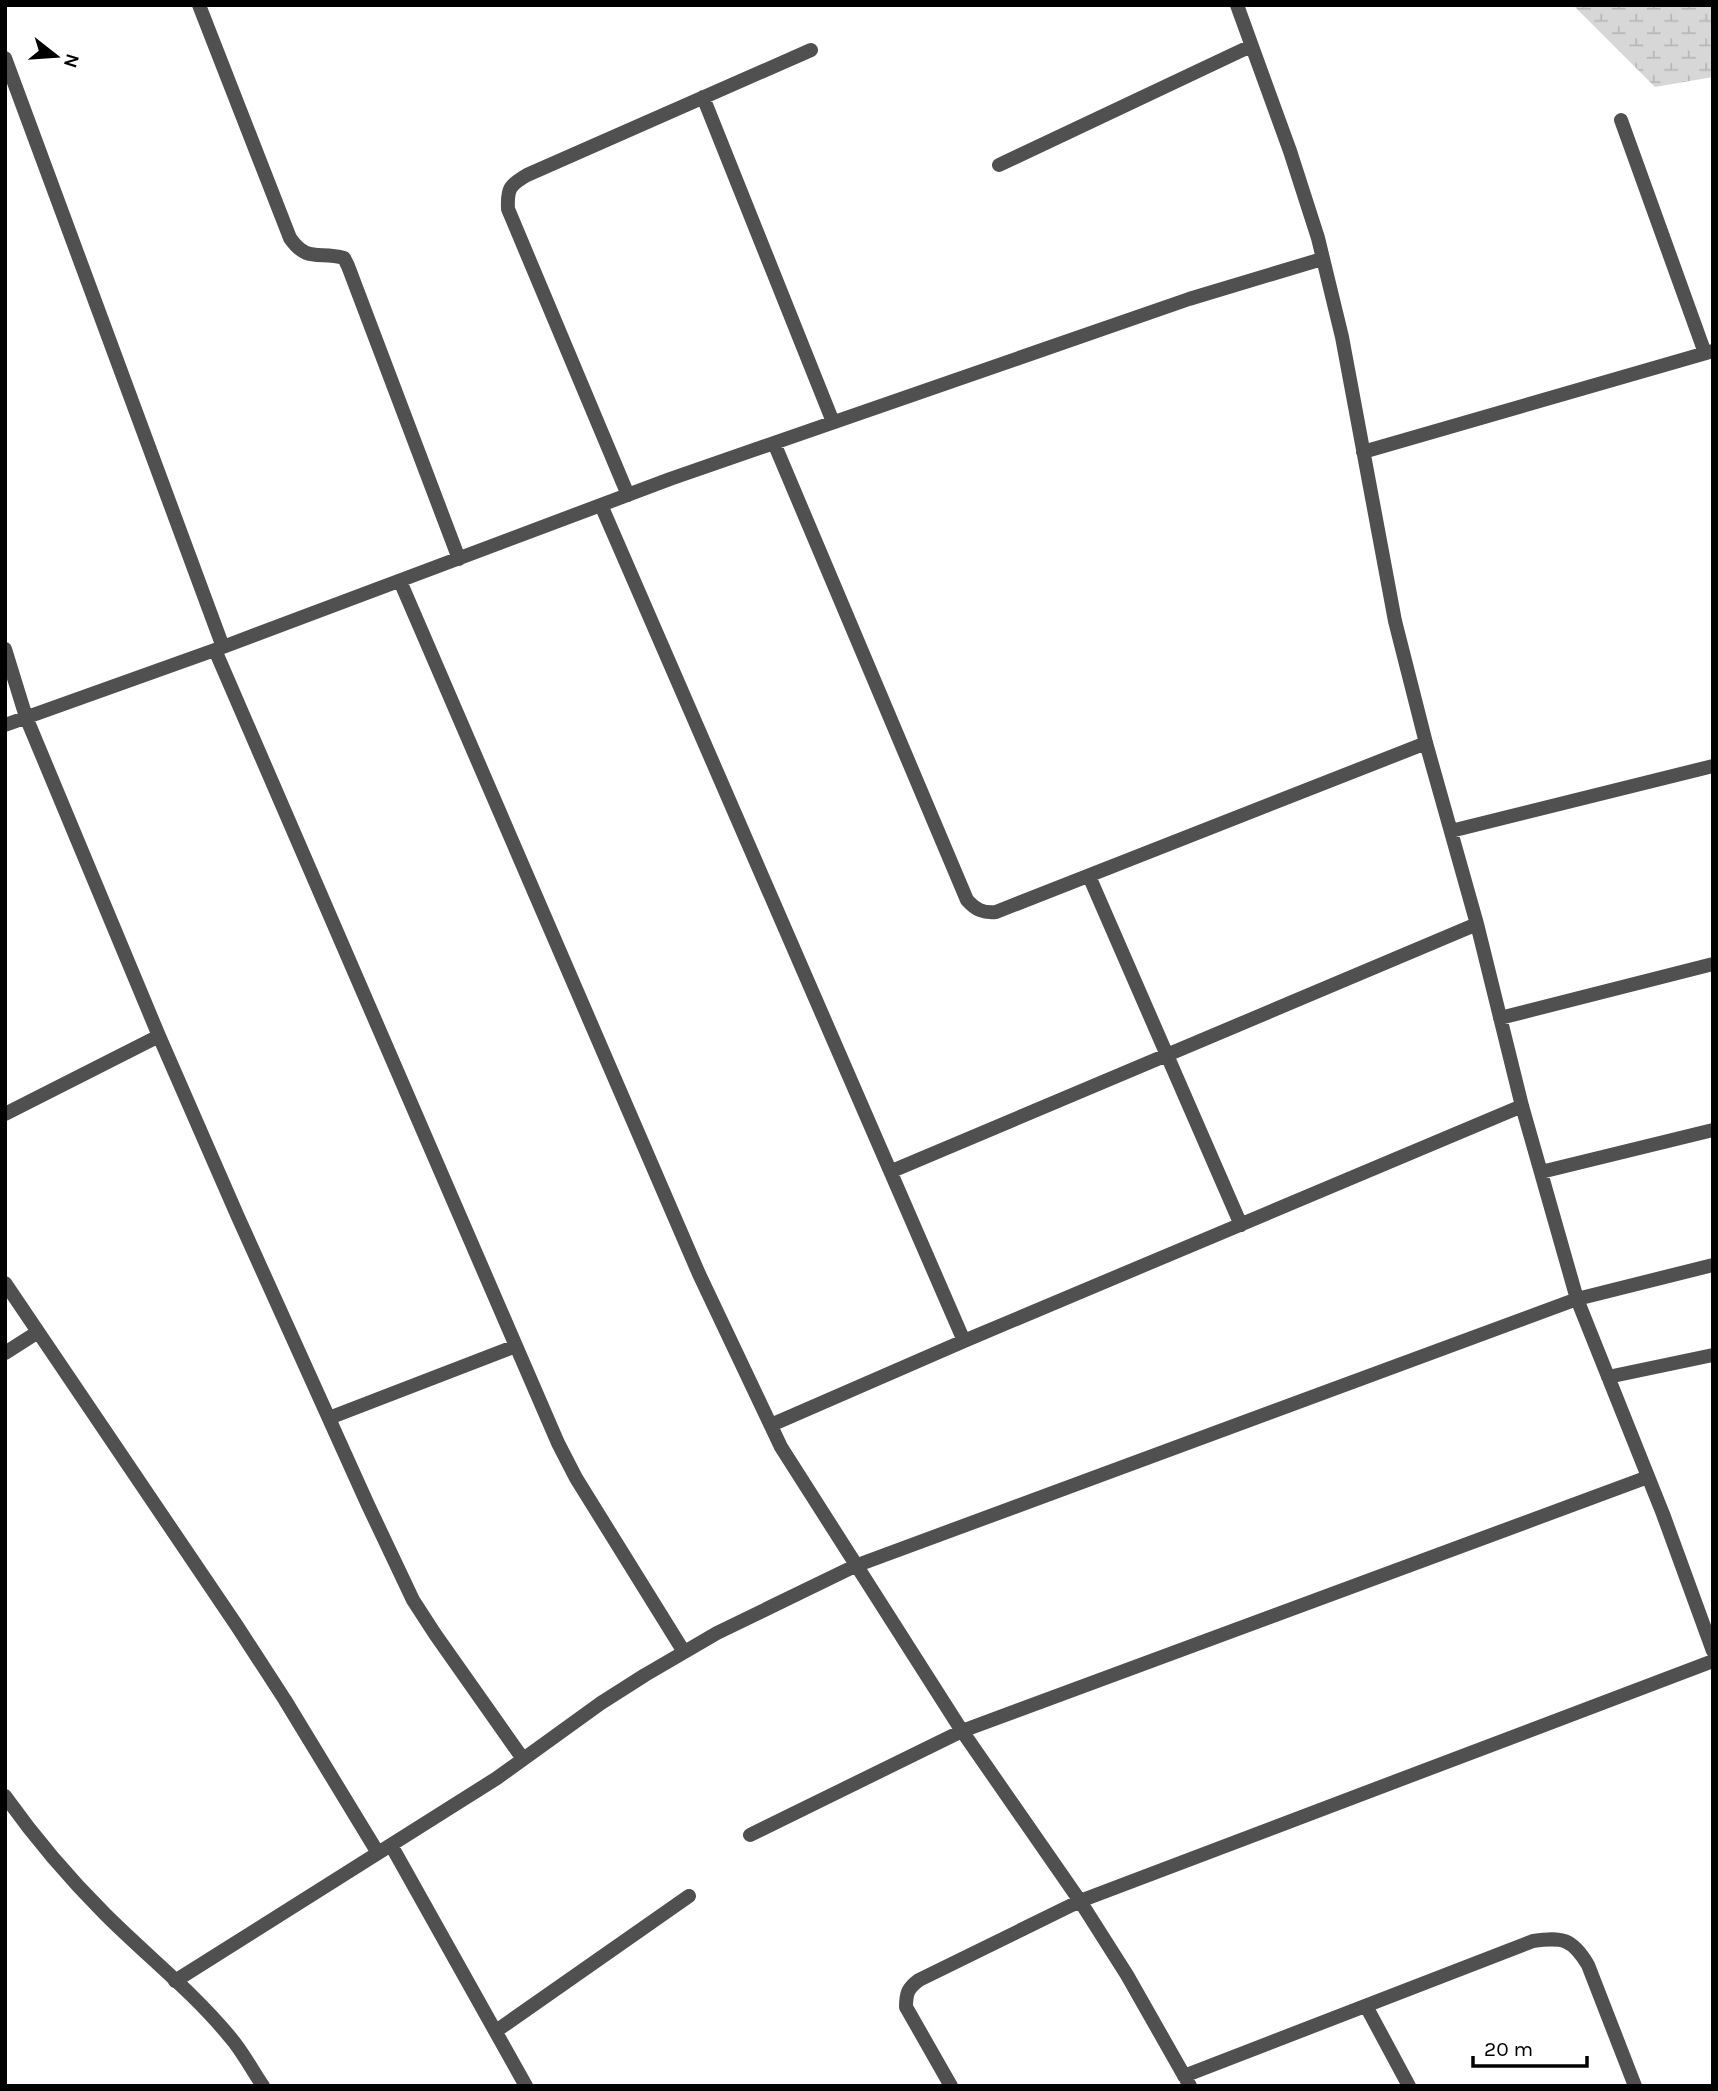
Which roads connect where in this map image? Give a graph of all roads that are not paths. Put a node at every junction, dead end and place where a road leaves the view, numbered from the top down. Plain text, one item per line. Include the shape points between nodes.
1 (199, 5) edge
2 (1237, 5) edge
3 (1251, 46) junction
4 (811, 50) dead end
5 (5, 58) edge
6 (703, 97) junction
7 (1621, 120) dead end
8 (999, 165) dead end
9 (1322, 259) junction
10 (1709, 352) edge
11 (833, 422) junction
12 (774, 443) junction
13 (1363, 452) junction
14 (628, 495) junction
15 (601, 505) junction
16 (459, 559) junction
17 (400, 581) junction
18 (219, 648) junction
19 (5, 649) edge
20 (26, 717) junction
21 (5, 725) edge
22 (1426, 743) junction
23 (1713, 766) edge
24 (1451, 831) junction
25 (1089, 876) junction
26 (1478, 924) junction
27 (1713, 964) edge
28 (1500, 1018) junction
29 (159, 1036) junction
30 (1166, 1055) junction
31 (1522, 1106) junction
32 (5, 1114) edge
33 (1713, 1130) edge
34 (891, 1171) junction
35 (1541, 1172) junction
36 (1241, 1225) junction
37 (1713, 1265) edge
38 (5, 1283) edge
39 (1577, 1299) junction
40 (38, 1332) junction
41 (964, 1341) junction
42 (516, 1346) junction
43 (5, 1353) edge
44 (1713, 1355) edge
45 (1608, 1377) junction
46 (329, 1418) junction
47 (771, 1425) junction
48 (1648, 1477) junction
49 (855, 1566) junction
50 (1713, 1651) edge
51 (684, 1652) junction
52 (1713, 1661) edge
53 (962, 1731) junction
54 (523, 1759) junction
55 (5, 1796) edge
56 (750, 1835) dead end
57 (384, 1849) junction
58 (689, 1896) dead end
59 (1080, 1901) junction
60 (175, 1981) junction
61 (1366, 2006) junction
62 (496, 2031) junction
63 (1187, 2081) edge
64 (263, 2086) edge
65 (526, 2086) edge
66 (951, 2086) edge
67 (1409, 2086) edge
68 (1635, 2086) edge

1 - 16 street via 290,237 298,249 310,255 344,258 348,266
2 - 3 street
3 - 8 street
3 - 9 street via 1290,150
4 - 6 street
5 - 18 street
6 - 11 street
6 - 14 street via 527,174 512,184 507,195 508,209
7 - 10 street
9 - 11 street via 1189,299
9 - 13 street
10 - 13 street
11 - 12 street
12 - 14 street
12 - 25 street via 967,900 975,909 996,912
13 - 22 street via 1395,621
14 - 15 street
15 - 16 street
15 - 34 street
16 - 17 street
17 - 18 street
17 - 47 street via 699,1274
18 - 20 street
18 - 42 street
19 - 20 street
20 - 21 street
20 - 29 street
22 - 24 street
22 - 25 street
23 - 24 street
24 - 26 street
25 - 30 street
26 - 28 street
26 - 30 street
27 - 28 street
28 - 31 street
29 - 32 street
29 - 46 street
30 - 34 street
30 - 36 street
31 - 35 street
31 - 36 street
33 - 35 street
34 - 41 street
35 - 39 street
36 - 41 street
37 - 39 street
38 - 40 street
39 - 45 street
39 - 49 street
40 - 43 street
40 - 57 street
41 - 47 street
42 - 46 street
42 - 51 street via 576,1478
44 - 45 street
45 - 48 street
46 - 54 street via 413,1600
47 - 49 street
48 - 50 street
48 - 53 street
49 - 51 street
49 - 53 street
51 - 54 street
52 - 59 street
53 - 56 street
53 - 59 street
54 - 57 street
55 - 60 street via 57,1862
57 - 60 street
57 - 62 street
58 - 62 street
59 - 63 street
59 - 66 street via 911,1986 906,2007
60 - 64 street via 231,2038
61 - 63 street
61 - 67 street
61 - 68 street via 1533,1941 1568,1941 1588,1965
62 - 65 street

